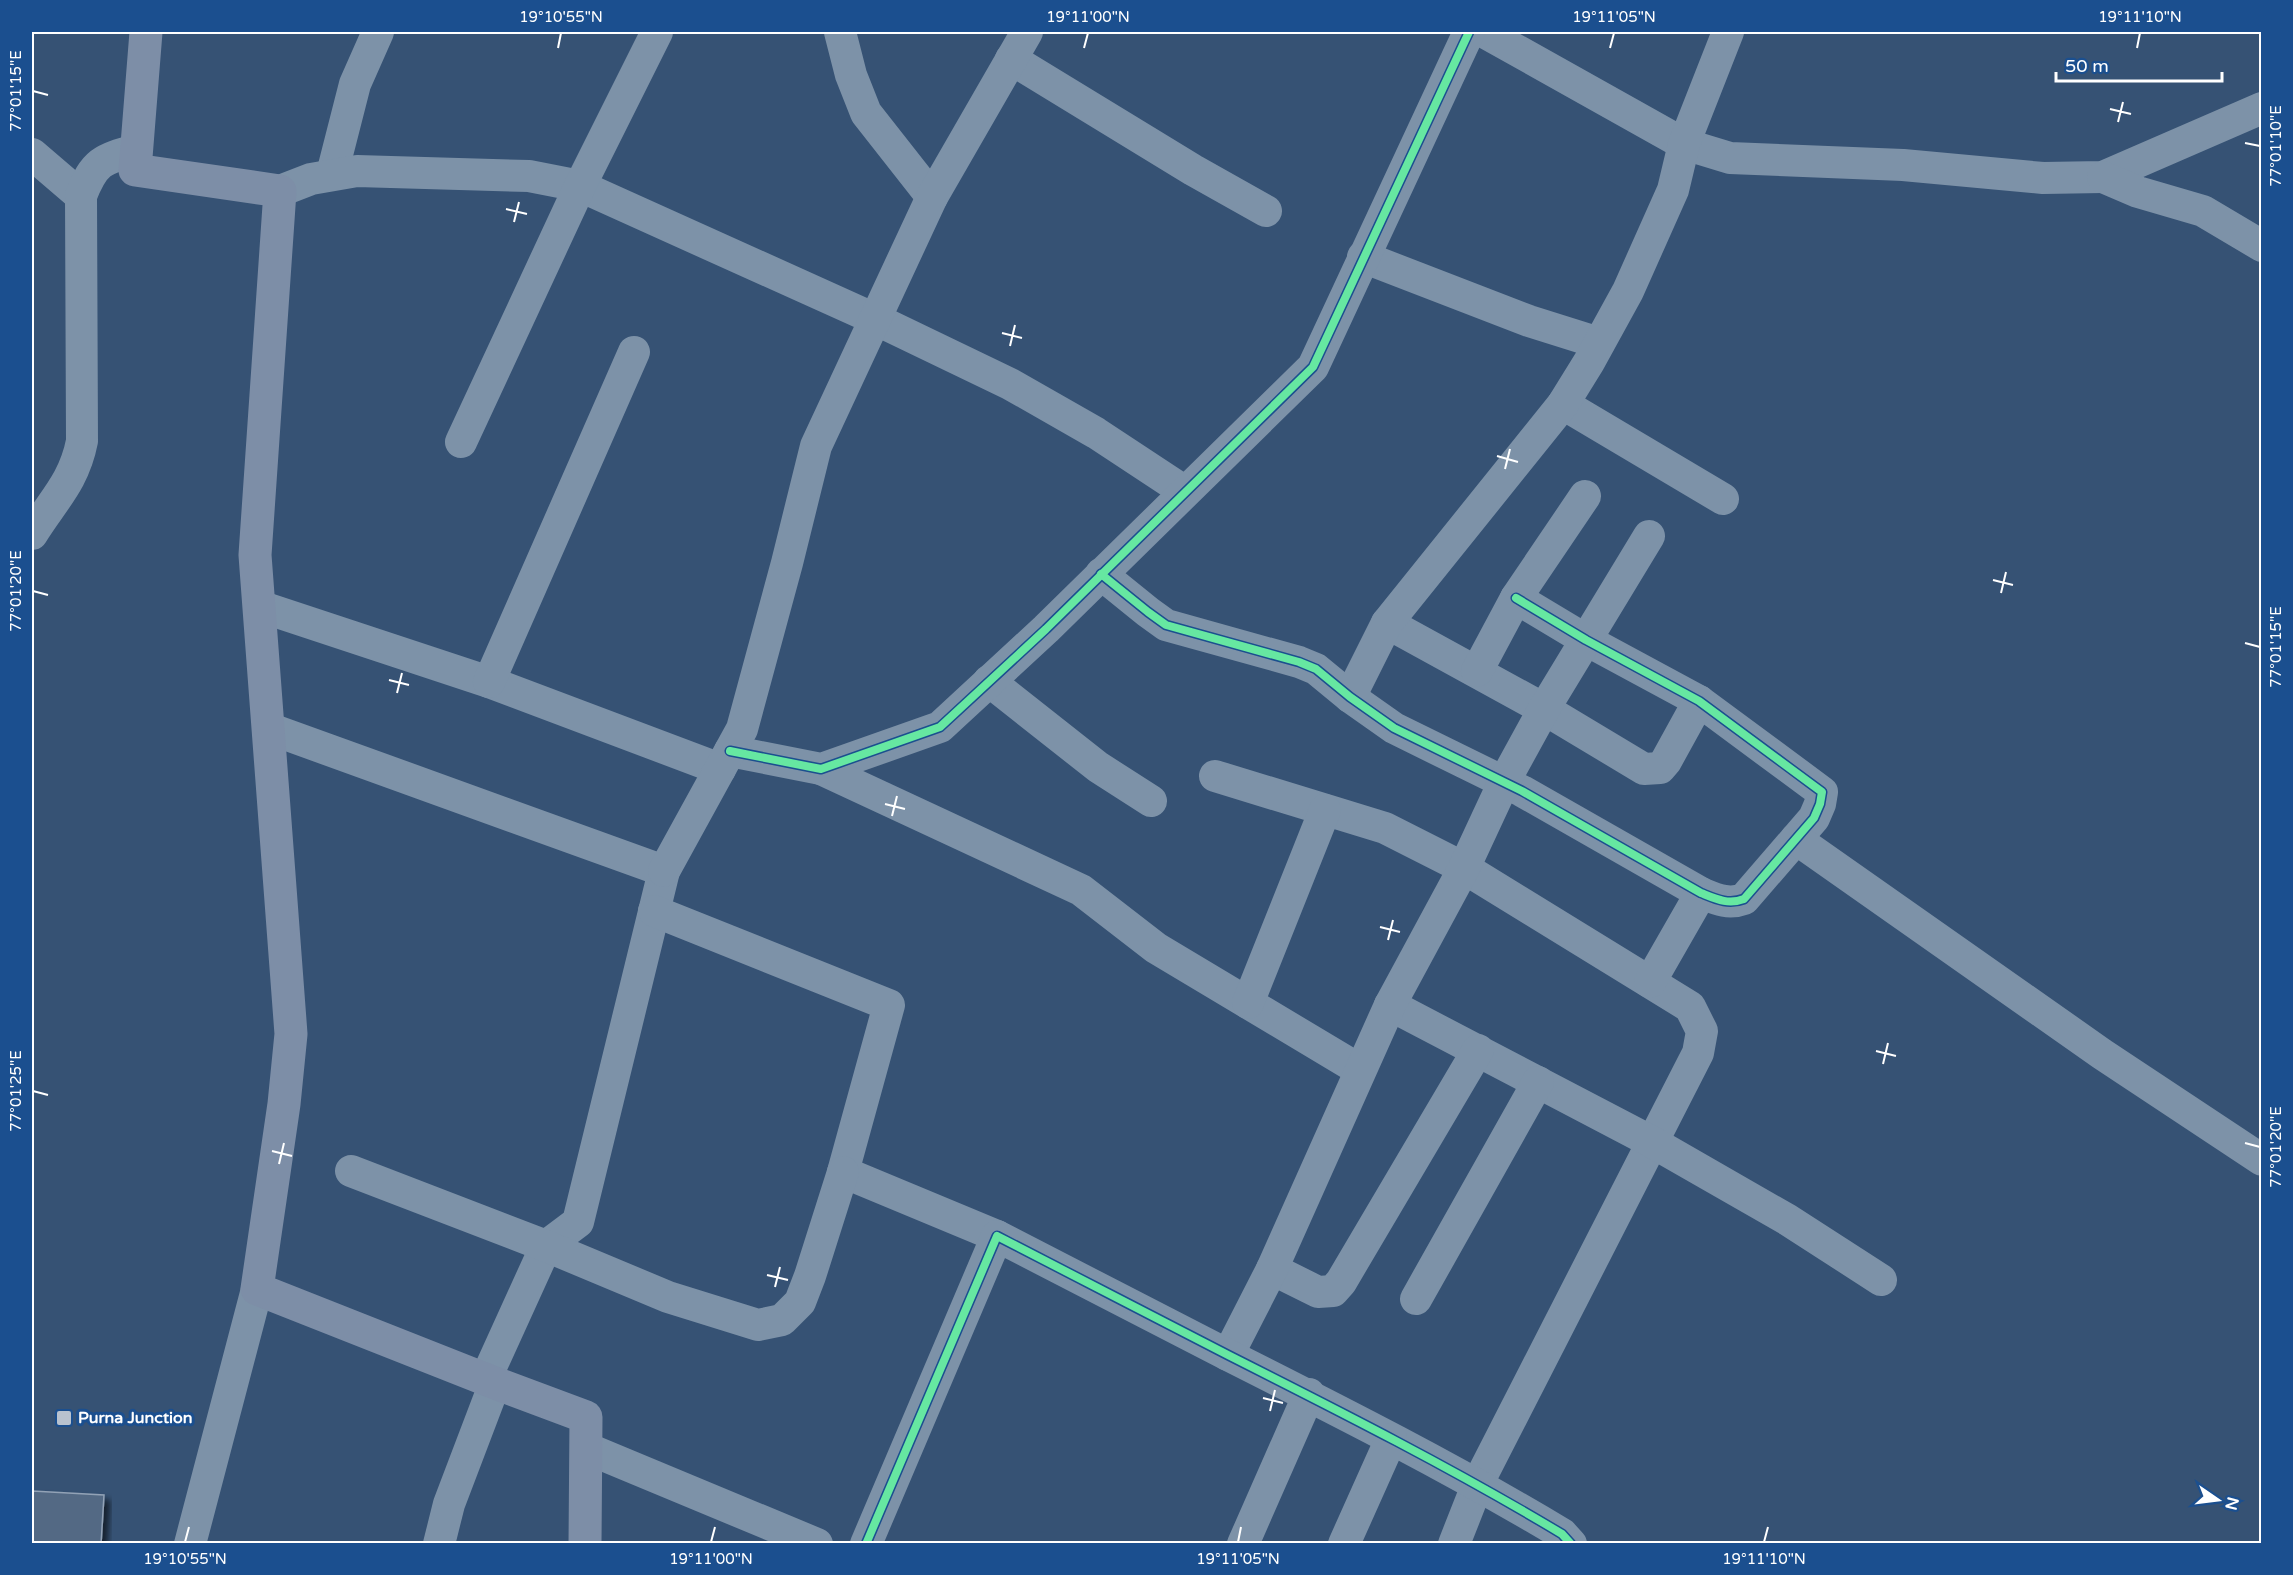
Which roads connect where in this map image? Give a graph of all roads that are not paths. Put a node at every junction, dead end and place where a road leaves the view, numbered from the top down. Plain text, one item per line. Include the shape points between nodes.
1 (146, 32) edge
2 (378, 32) edge
3 (657, 32) edge
4 (840, 32) edge
5 (1027, 32) edge
6 (1469, 32) edge
7 (1484, 32) edge
8 (1728, 32) edge
9 (1011, 59) junction
10 (2262, 108) edge
11 (1684, 144) junction
12 (136, 150) junction
13 (32, 154) edge
14 (332, 174) junction
15 (2103, 177) junction
16 (580, 186) junction
17 (280, 191) junction
18 (81, 196) junction
19 (932, 198) junction
20 (1266, 211) dead end
21 (2262, 246) edge
22 (1363, 257) junction
23 (875, 319) junction
24 (1599, 343) junction
25 (634, 352) dead end
26 (1563, 404) junction
27 (461, 442) dead end
28 (1184, 491) junction
29 (1585, 496) dead end
30 (1724, 499) dead end
31 (32, 534) edge
32 (1649, 536) dead end
33 (1101, 574) junction
34 (1516, 598) junction
35 (259, 606) junction
36 (1387, 622) junction
37 (1586, 640) junction
38 (1477, 671) junction
39 (989, 681) junction
40 (489, 682) junction
41 (1350, 697) junction
42 (1699, 701) junction
43 (1545, 709) junction
44 (268, 728) junction
45 (725, 760) junction
46 (821, 769) junction
47 (1215, 776) dead end
48 (1504, 782) junction
49 (1151, 801) dead end
50 (1325, 810) junction
51 (1796, 839) junction
52 (1464, 868) junction
53 (664, 871) junction
54 (1701, 893) junction
55 (654, 911) junction
56 (1650, 982) junction
57 (1248, 1003) junction
58 (1390, 1005) junction
59 (1478, 1050) junction
60 (1360, 1070) junction
61 (1538, 1082) junction
62 (1652, 1142) junction
63 (2262, 1160) edge
64 (351, 1171) dead end
65 (843, 1172) junction
66 (997, 1236) junction
67 (546, 1246) junction
68 (1272, 1269) junction
69 (1881, 1280) dead end
70 (257, 1289) junction
71 (1416, 1299) dead end
72 (1228, 1355) junction
73 (490, 1380) junction
74 (1309, 1394) junction
75 (1390, 1439) junction
76 (586, 1448) junction
77 (1478, 1483) junction
78 (875, 1539) edge
79 (190, 1544) edge
80 (439, 1544) edge
81 (585, 1544) edge
82 (817, 1544) edge
83 (1243, 1544) edge
84 (1344, 1544) edge
85 (1454, 1544) edge
86 (1571, 1544) edge

1 - 12 main road
2 - 14 street via 356,84
3 - 16 street
4 - 19 street via 866,114
5 - 9 street
6 - 22 street
7 - 11 street
8 - 11 street
9 - 19 street
9 - 20 street
10 - 15 street
11 - 15 street via 1730,158 1903,165 2043,178
11 - 24 street via 1673,190 1628,291
12 - 17 main road via 135,170
12 - 18 street via 107,158 89,174
13 - 18 street
14 - 16 street via 357,171 529,176
14 - 17 street
15 - 21 street via 2202,211
16 - 23 street
16 - 27 street
17 - 35 main road via 255,555
18 - 31 street via 82,441 69,482
19 - 23 street
22 - 24 street via 1529,321
22 - 28 street via 1312,367
23 - 28 street via 1010,384 1096,433
23 - 45 street via 816,446 742,729
24 - 26 street
25 - 40 street
26 - 30 street
26 - 36 street
28 - 33 street
29 - 34 street
32 - 37 street
33 - 39 street
33 - 41 street via 1166,625 1307,665
34 - 37 street
34 - 38 street
35 - 40 street
35 - 44 main road
36 - 38 street
36 - 41 street
37 - 42 street
37 - 43 street
38 - 43 street
39 - 46 street via 940,727
39 - 49 street via 1098,767
40 - 45 street
41 - 48 street via 1394,728
42 - 43 street via 1666,761 1653,770 1644,769
42 - 51 street via 1822,792 1814,818
43 - 48 street
44 - 53 street
44 - 70 main road via 291,1034
45 - 46 street
45 - 53 street
46 - 57 street via 1081,890 1156,948
47 - 50 street
48 - 52 street
48 - 54 street
50 - 52 street via 1385,828
50 - 57 street
51 - 54 street via 1743,899 1734,903
51 - 63 street via 2102,1054
52 - 56 street
52 - 58 street
53 - 55 street
54 - 56 street
55 - 65 street via 889,1005
55 - 67 street via 578,1222
56 - 62 street via 1690,1007 1702,1031 1698,1053
57 - 60 street
58 - 59 street
58 - 60 street
59 - 61 street
59 - 68 street via 1333,1291 1318,1292
60 - 68 street
61 - 62 street
61 - 71 street
62 - 69 street via 1788,1220
62 - 77 street
64 - 67 street
65 - 66 street
65 - 67 street via 800,1302 782,1320 758,1325 729,1317 668,1297
66 - 72 street
66 - 78 street
67 - 73 street
68 - 72 street
70 - 73 main road
70 - 79 street
72 - 74 street
73 - 76 main road via 586,1416
73 - 80 street
74 - 75 street
74 - 83 street
75 - 77 street
75 - 84 street
76 - 81 main road
76 - 82 street
77 - 85 street
77 - 86 street via 1562,1533

